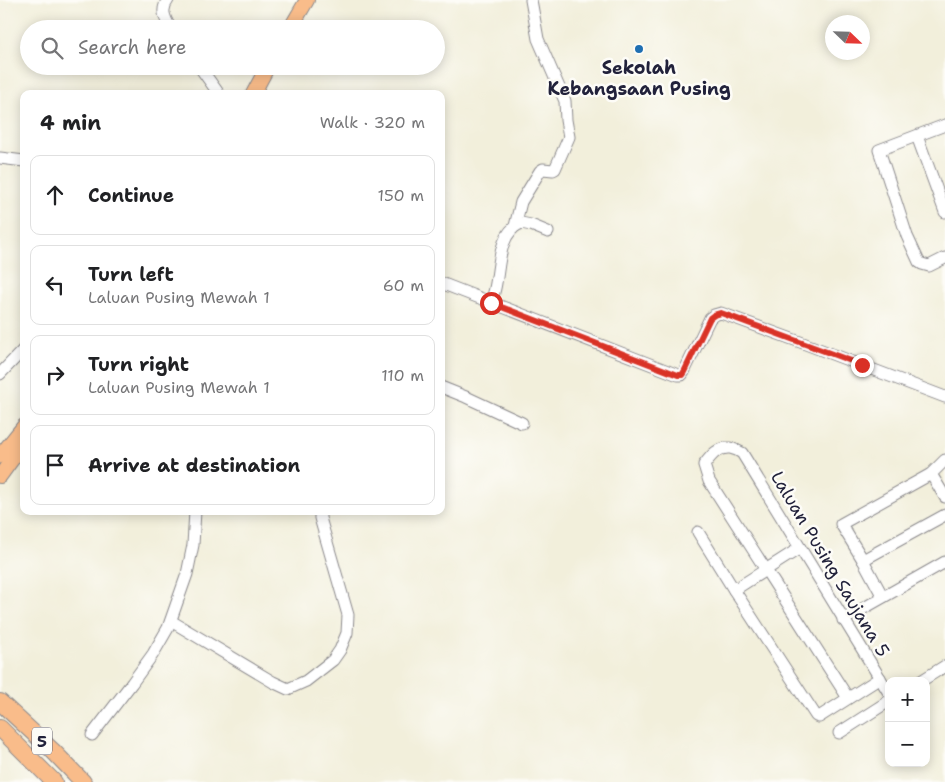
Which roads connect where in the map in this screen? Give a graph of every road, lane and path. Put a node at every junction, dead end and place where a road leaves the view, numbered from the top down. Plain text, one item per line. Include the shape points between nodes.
1 (168, 0) edge
2 (307, 0) edge
3 (531, 0) edge
4 (167, 20) edge
5 (295, 20) edge
6 (205, 75) edge
7 (263, 75) edge
8 (216, 90) edge
9 (255, 90) edge
10 (945, 125) edge
11 (918, 136) junction
12 (0, 158) edge
13 (20, 160) edge
14 (945, 212) edge
15 (515, 226) junction
16 (548, 232) dead end
17 (945, 258) edge
18 (445, 285) edge
19 (491, 303) junction
20 (20, 353) edge
21 (0, 374) edge
22 (445, 389) edge
23 (945, 398) edge
24 (522, 423) dead end
25 (20, 431) edge
26 (20, 448) edge
27 (0, 456) edge
28 (945, 460) edge
29 (931, 474) junction
30 (0, 476) edge
31 (945, 497) edge
32 (195, 515) edge
33 (320, 515) edge
34 (945, 515) edge
35 (698, 532) dead end
36 (800, 548) junction
37 (863, 560) junction
38 (945, 562) edge
39 (766, 570) junction
40 (734, 590) junction
41 (883, 597) junction
42 (843, 620) junction
43 (170, 621) junction
44 (945, 666) edge
45 (927, 677) edge
46 (880, 678) junction
47 (885, 686) edge
48 (848, 698) junction
49 (0, 702) edge
50 (885, 704) edge
51 (0, 728) edge
52 (839, 733) dead end
53 (92, 735) dead end
54 (54, 782) edge
55 (83, 782) edge

1 - 4 street via 163,14
2 - 5 main road
3 - 15 street via 538,39 565,101 569,137 555,169 540,171 520,202
6 - 8 street
7 - 9 main road
10 - 11 street
11 - 14 street
11 - 17 street via 879,150 907,236 919,262 929,266
12 - 13 street
15 - 16 street via 521,223
15 - 19 street via 501,250
18 - 19 street
19 - 23 street via 678,375 682,375 710,318 721,313
20 - 21 street
22 - 24 street
25 - 27 main road
26 - 30 main road
28 - 29 street
29 - 31 street
29 - 37 street via 841,524
32 - 43 street via 188,574
33 - 43 street via 348,615 347,633 333,660 306,681 288,689
34 - 37 street
35 - 40 street
36 - 39 street
36 - 39 street, Laluan Pusing Saujana 5 via 742,453 730,448 717,450 704,465 709,481
36 - 42 street, Laluan Pusing Saujana 5
37 - 41 street
38 - 41 street
39 - 40 street
39 - 48 street
40 - 48 street via 816,716
41 - 42 street
42 - 46 street, Laluan Pusing Saujana 5
43 - 53 street via 153,654
44 - 45 street
46 - 47 street, Laluan Pusing Saujana 5
46 - 48 street
49 - 55 highway, 5
50 - 52 street
51 - 54 highway, 5

